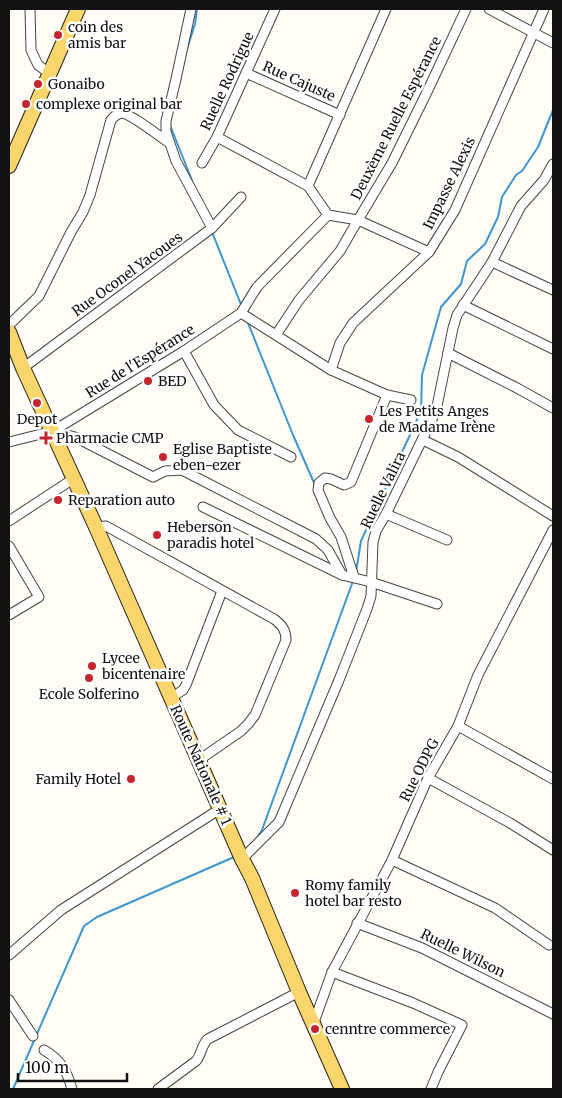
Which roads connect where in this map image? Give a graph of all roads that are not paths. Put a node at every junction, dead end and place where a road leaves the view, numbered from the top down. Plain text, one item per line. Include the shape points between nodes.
1 (30, 9) edge
2 (78, 9) edge
3 (191, 9) edge
4 (275, 9) edge
5 (386, 9) edge
6 (466, 9) edge
7 (489, 9) edge
8 (544, 9) edge
9 (534, 33) junction
10 (553, 43) edge
11 (50, 73) junction
12 (246, 73) junction
13 (340, 115) junction
14 (217, 137) junction
15 (168, 142) junction
16 (9, 163) edge
17 (202, 163) dead end
18 (553, 164) edge
19 (308, 186) junction
20 (241, 197) dead end
21 (328, 215) junction
22 (358, 220) junction
23 (212, 228) junction
24 (429, 252) junction
25 (492, 262) junction
26 (553, 290) edge
27 (463, 305) junction
28 (241, 313) junction
29 (9, 325) edge
30 (9, 332) edge
31 (276, 336) junction
32 (553, 349) edge
33 (184, 351) junction
34 (448, 353) junction
35 (23, 368) junction
36 (332, 370) junction
37 (387, 395) junction
38 (411, 400) dead end
39 (553, 408) edge
40 (52, 431) junction
41 (423, 440) junction
42 (9, 442) edge
43 (291, 457) dead end
44 (73, 479) junction
45 (203, 507) dead end
46 (386, 514) junction
47 (553, 516) edge
48 (9, 521) edge
49 (96, 527) junction
50 (553, 530) edge
51 (447, 540) dead end
52 (9, 546) edge
53 (342, 576) junction
54 (354, 577) junction
55 (371, 582) junction
56 (222, 591) junction
57 (437, 604) dead end
58 (9, 615) edge
59 (171, 698) junction
60 (458, 726) junction
61 (199, 760) junction
62 (428, 778) junction
63 (553, 779) edge
64 (220, 809) junction
65 (553, 850) edge
66 (242, 859) junction
67 (392, 860) junction
68 (357, 923) junction
69 (549, 945) dead end
70 (9, 955) edge
71 (332, 972) junction
72 (299, 992) junction
73 (9, 1000) edge
74 (553, 1014) edge
75 (313, 1025) junction
76 (33, 1036) dead end
77 (44, 1050) dead end
78 (72, 1089) edge
79 (158, 1089) edge
80 (342, 1089) edge
81 (431, 1089) edge

1 - 11 street via 31,50 38,65
2 - 11 main road
3 - 15 street via 166,121
4 - 12 street, Ruelle Rodrigue
5 - 13 street
6 - 22 street, Deuxème Ruelle Espérance via 392,163
7 - 9 street
8 - 9 street, Impasse Alexis
9 - 10 street
9 - 24 street, Impasse Alexis via 455,210
11 - 16 main road
12 - 13 street, Rue Cajuste
12 - 14 street, Ruelle Rodrigue
13 - 19 street
14 - 17 street, Ruelle Rodrigue
14 - 19 street
15 - 23 street
15 - 29 street via 128,115 114,116 83,212 39,296
18 - 25 street, Ruelle Valira via 544,180 521,206
19 - 21 street
20 - 23 street, Rue Oconel Yacoues
21 - 22 street
21 - 28 street via 257,288
22 - 24 street
22 - 31 street, Deuxème Ruelle Espérance via 340,250 299,300
23 - 35 street, Rue Oconel Yacoues
24 - 36 street, Impasse Alexis via 353,323 340,343
25 - 26 street
25 - 27 street, Ruelle Valira
27 - 32 street
27 - 34 street, Ruelle Valira via 452,328
28 - 31 street
28 - 33 street, Rue de l'Espérance
30 - 35 main road, Route Nationale # 1
31 - 36 street
33 - 40 street, Rue de l'Espérance
33 - 43 street via 214,405 238,430
34 - 39 street
34 - 41 street, Ruelle Valira via 436,411
35 - 40 main road, Route Nationale # 1
36 - 37 street
37 - 38 street
37 - 54 street via 350,482 344,485 325,478 317,486 341,538
40 - 42 street
40 - 44 main road, Route Nationale # 1
40 - 53 street via 75,436 153,478 165,471 182,470 316,539 328,550
41 - 46 street, Ruelle Valira
41 - 47 street via 458,457
44 - 48 street
44 - 49 main road, Route Nationale # 1
45 - 53 street
46 - 51 street
46 - 55 street, Ruelle Valira via 376,531
49 - 56 street via 106,526
49 - 59 main road, Route Nationale # 1
50 - 60 street, Rue ODPG via 478,675
52 - 58 street via 39,597
53 - 54 street
54 - 55 street
55 - 57 street
55 - 66 street, Ruelle Valira via 367,609 279,822
56 - 59 street via 186,685
56 - 61 street via 279,622 286,640 255,715 241,731
59 - 61 main road, Route Nationale # 1
60 - 62 street, Rue ODPG
60 - 63 street
61 - 64 main road, Route Nationale # 1
62 - 65 street
62 - 67 street, Rue ODPG
64 - 66 main road, Route Nationale # 1
64 - 70 street via 61,910
66 - 72 main road, Route Nationale # 1
67 - 68 street, Rue ODPG
67 - 69 street via 495,908
68 - 71 street, Rue ODPG
68 - 74 street, Ruelle Wilson via 422,948
71 - 75 street, Rue ODPG
71 - 81 street via 462,1025
72 - 75 main road, Route Nationale # 1
72 - 79 street via 208,1039 199,1058
73 - 76 street
75 - 80 main road, Route Nationale # 1
77 - 78 street via 61,1063

